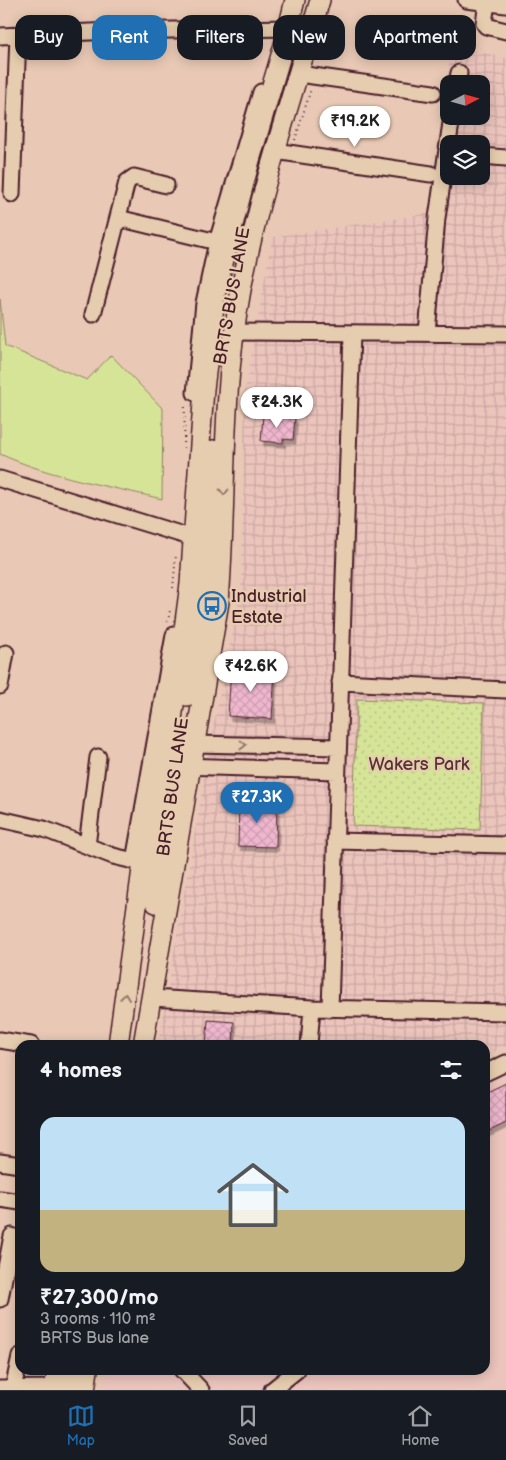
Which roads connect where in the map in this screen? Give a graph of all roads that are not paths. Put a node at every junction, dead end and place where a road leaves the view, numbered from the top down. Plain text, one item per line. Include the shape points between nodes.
1 (295, 0) edge
2 (308, 0) edge
3 (320, 0) edge
4 (466, 0) edge
5 (487, 3) junction
6 (506, 5) edge
7 (295, 15) edge
8 (302, 15) edge
9 (308, 15) edge
10 (273, 31) edge
11 (506, 31) edge
12 (82, 32) edge
13 (15, 35) edge
14 (0, 36) edge
15 (273, 55) edge
16 (16, 60) edge
17 (286, 60) edge
18 (288, 60) edge
19 (298, 60) edge
20 (299, 74) junction
21 (433, 93) dead end
22 (7, 148) edge
23 (275, 151) junction
24 (490, 157) edge
25 (506, 158) edge
26 (431, 174) dead end
27 (166, 185) dead end
28 (442, 185) edge
29 (12, 194) dead end
30 (118, 218) junction
31 (217, 242) junction
32 (93, 314) dead end
33 (234, 332) junction
34 (352, 332) junction
35 (427, 333) junction
36 (506, 334) edge
37 (0, 479) edge
38 (189, 537) junction
39 (6, 653) dead end
40 (340, 682) junction
41 (0, 686) edge
42 (506, 690) edge
43 (175, 743) junction
44 (338, 747) junction
45 (98, 757) dead end
46 (171, 765) junction
47 (337, 771) junction
48 (0, 820) edge
49 (335, 841) junction
50 (506, 845) edge
51 (87, 846) junction
52 (152, 998) junction
53 (312, 1008) junction
54 (330, 1009) junction
55 (506, 1012) edge
56 (0, 1040) edge
57 (119, 1040) edge
58 (133, 1040) edge
59 (144, 1040) edge
60 (309, 1040) edge
61 (15, 1042) edge
62 (506, 1063) edge
63 (490, 1071) edge
64 (0, 1162) edge
65 (15, 1164) edge
66 (0, 1199) edge
67 (15, 1201) edge
68 (11, 1236) edge
69 (0, 1299) edge
70 (15, 1369) edge
71 (187, 1375) edge
72 (291, 1375) edge
73 (71, 1380) edge
74 (7, 1389) edge
75 (201, 1390) edge
76 (272, 1390) edge

1 - 7 main road
2 - 8 main road, BRTS BUS LANE
3 - 9 main road
4 - 5 street
5 - 6 street
5 - 11 street via 486,26
10 - 12 street
13 - 14 street
15 - 31 street
16 - 22 street
17 - 38 main road via 247,170 216,290
18 - 43 main road, BRTS BUS LANE via 240,236 230,286 214,414 202,603
19 - 20 main road
20 - 21 street
20 - 23 main road
22 - 29 street
23 - 26 street
23 - 33 main road via 250,242
24 - 25 street
27 - 30 street via 130,178
28 - 35 street
30 - 31 street
30 - 32 street
31 - 38 street via 204,303
33 - 34 street
33 -> 43 main road via 226,405 220,602
34 - 35 street
34 - 40 street
35 - 36 street
37 - 38 street
38 - 43 main road via 190,584
39 - 41 street
40 - 42 street
40 - 44 street
43 -> 44 street
43 - 46 main road
43 - 46 main road
44 - 47 street
45 - 51 street
46 - 47 street
46 - 51 street via 134,861
46 - 52 main road
57 -> 46 main road via 143,862
46 - 58 main road, BRTS BUS LANE
47 - 49 street
48 - 51 street via 44,828
49 - 50 street
49 - 54 street
52 - 53 street
52 - 59 main road
53 - 54 street
53 - 60 street
54 - 55 street
56 - 61 street
62 - 63 street
64 - 65 street
66 - 67 street
68 - 69 street
70 - 74 street
71 - 75 street
72 - 76 street
73 - 74 street

